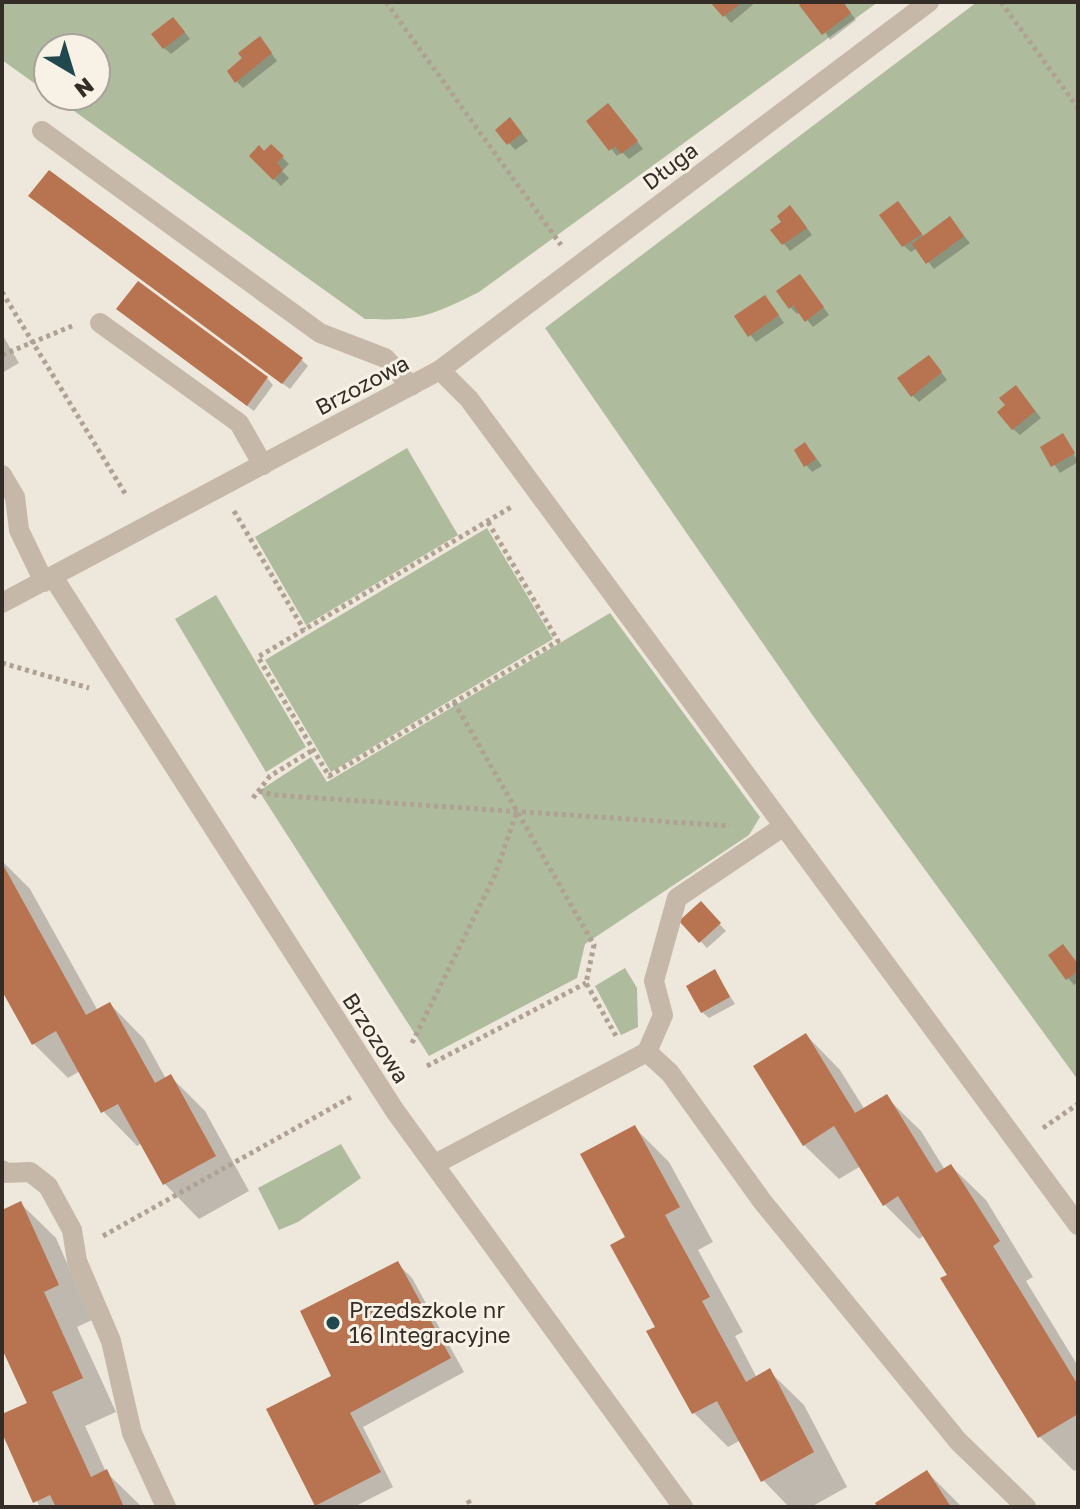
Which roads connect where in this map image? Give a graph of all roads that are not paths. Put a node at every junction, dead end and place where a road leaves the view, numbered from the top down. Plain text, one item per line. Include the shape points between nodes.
1 (929, 2) edge
2 (42, 131) dead end
3 (100, 323) road end
4 (440, 370) junction
5 (411, 386) junction
6 (263, 465) junction
7 (2, 475) edge
8 (49, 580) junction
9 (2, 603) edge
10 (776, 832) junction
11 (638, 1057) junction
12 (435, 1164) junction
13 (3, 1172) edge
14 (1078, 1225) edge
15 (166, 1507) edge
16 (683, 1507) edge
17 (1026, 1507) edge

1 - 4 street, Długa
2 - 5 street via 320,333 385,358
3 - 6 street via 239,423
4 - 5 street, Brzozowa
4 - 10 street via 469,399 537,491
5 - 6 street, Brzozowa
6 - 8 street, Brzozowa
7 - 8 street via 15,497 19,530
8 - 9 street, Brzozowa
8 - 12 street, Brzozowa via 362,1061
10 - 11 street via 677,898 654,981 663,1015
10 - 14 street
11 - 12 street
11 - 17 street via 670,1073 762,1201 958,1441
12 - 16 street, Brzozowa
13 - 15 street via 30,1172 48,1186 72,1230 111,1341 132,1433

